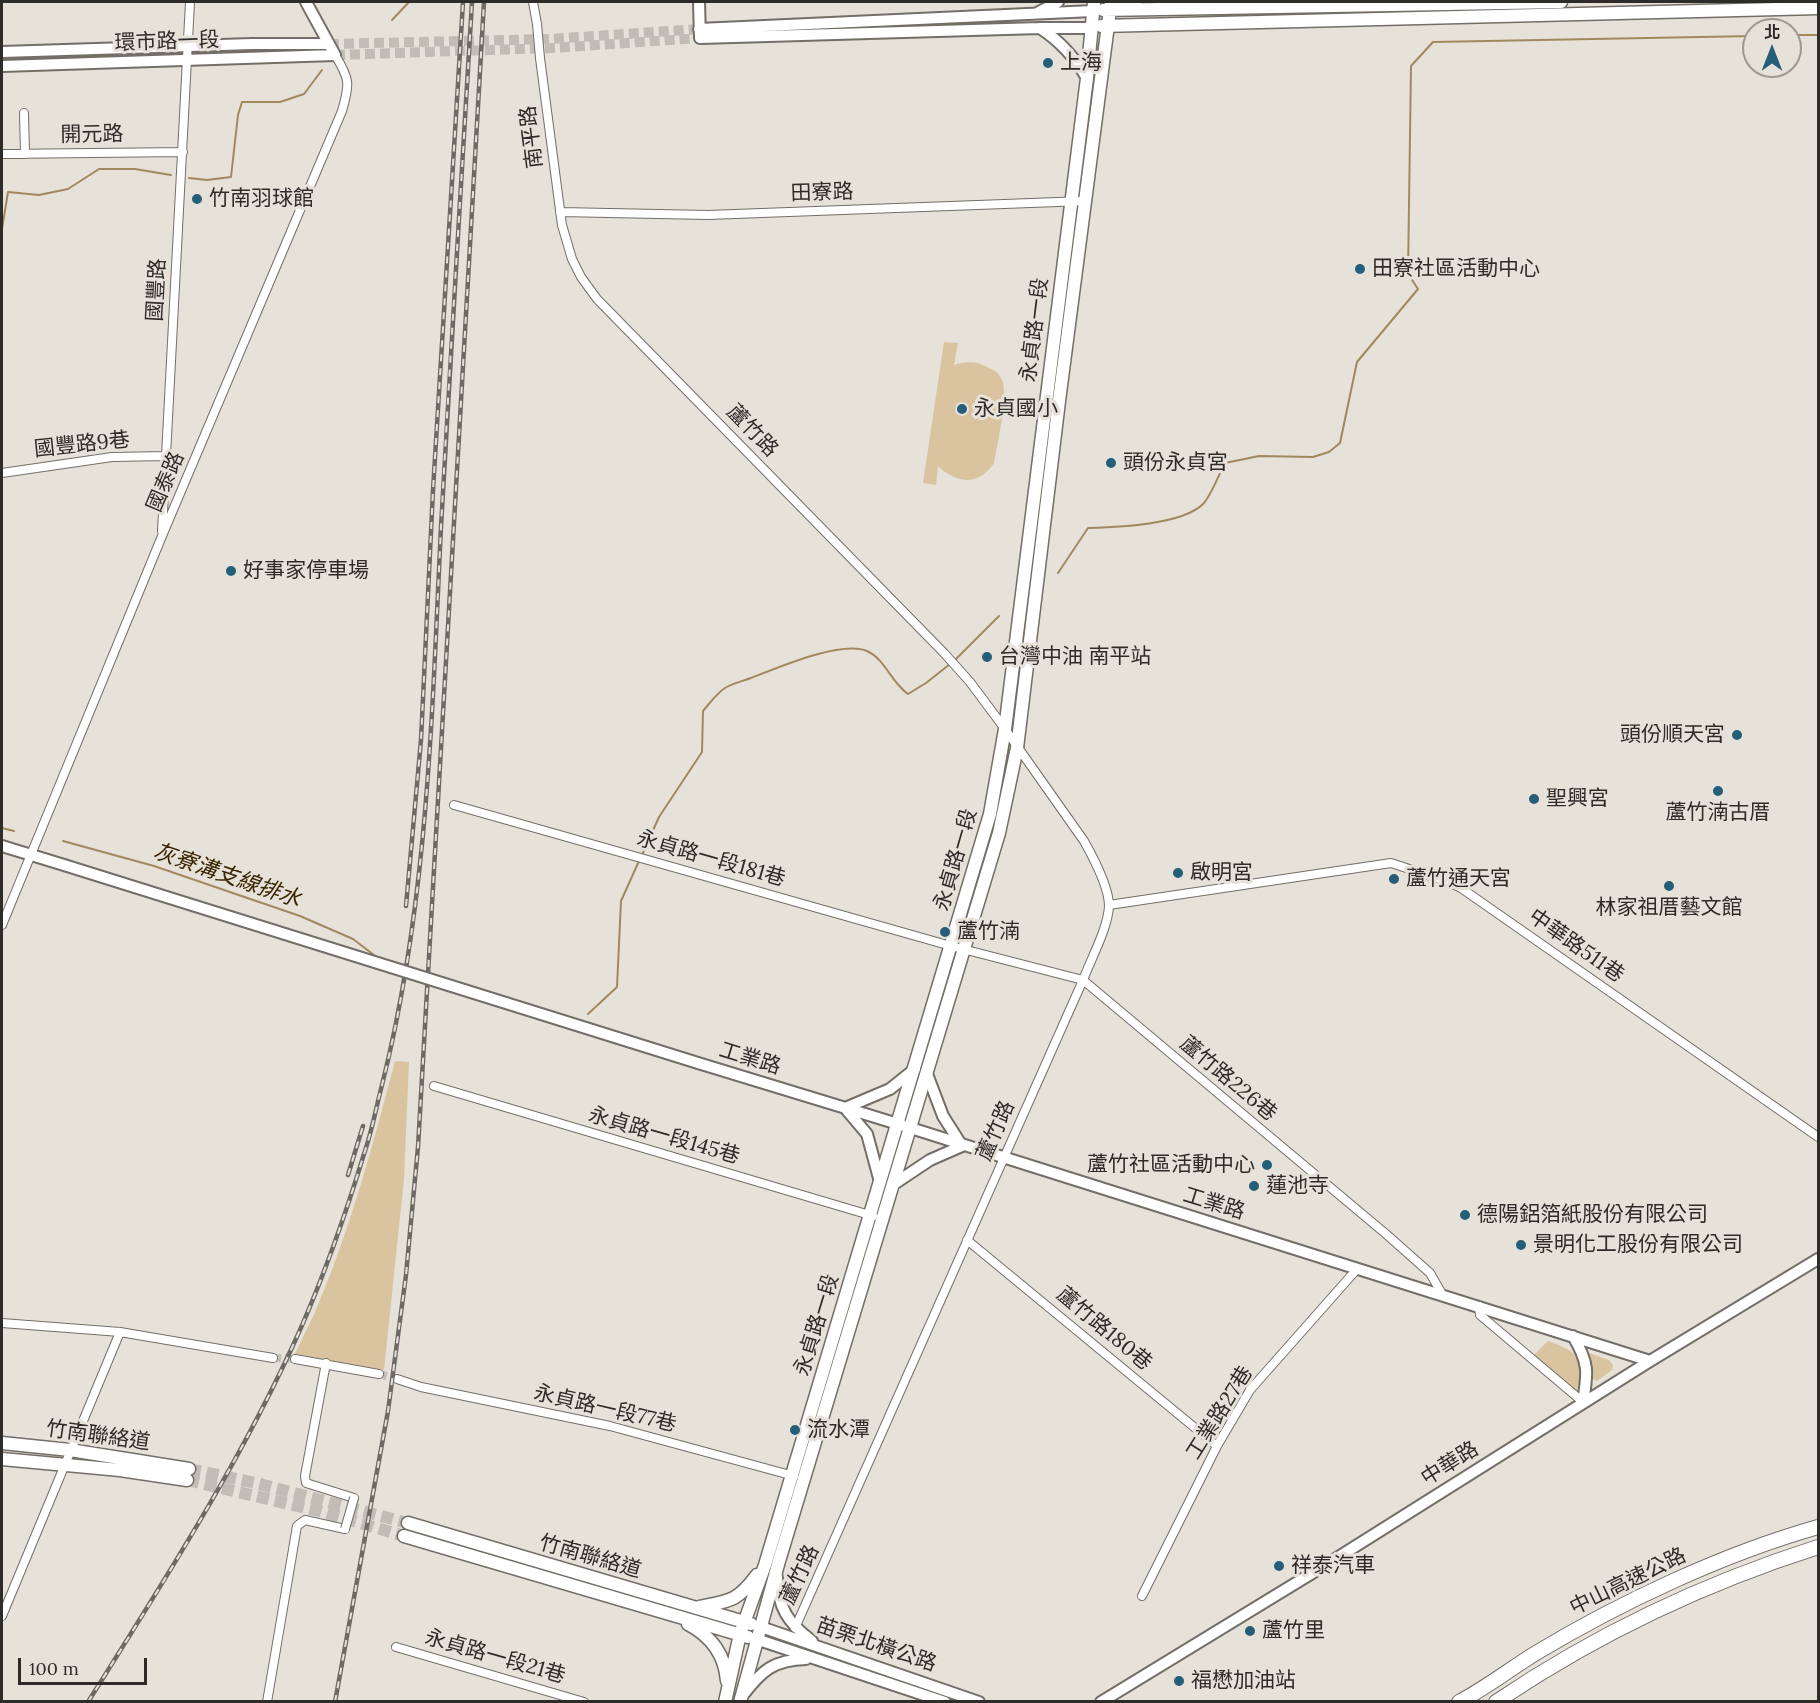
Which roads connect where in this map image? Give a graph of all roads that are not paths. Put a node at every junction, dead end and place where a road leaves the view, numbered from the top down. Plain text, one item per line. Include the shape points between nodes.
1 (190, 2) edge
2 (306, 2) edge
3 (533, 2) edge
4 (699, 2) edge
5 (1058, 2) edge
6 (1137, 2) edge
7 (1152, 2) edge
8 (1561, 2) edge
9 (1110, 5) edge
10 (1094, 6) edge
11 (1818, 8) edge
12 (1169, 10) junction
13 (1033, 15) junction
14 (1107, 25) junction
15 (1040, 28) junction
16 (1091, 28) junction
17 (700, 34) junction
18 (330, 44) junction
19 (187, 46) junction
20 (2, 52) edge
21 (334, 55) junction
22 (186, 61) junction
23 (2, 66) edge
24 (1087, 78) junction
25 (24, 113) dead end
26 (183, 152) junction
27 (2, 154) edge
28 (25, 154) junction
29 (1085, 201) junction
30 (1070, 202) junction
31 (560, 212) junction
32 (1061, 334) junction
33 (166, 456) junction
34 (2, 473) edge
35 (162, 536) junction
36 (1005, 729) junction
37 (1017, 748) junction
38 (454, 805) dead end
39 (2, 846) edge
40 (31, 855) junction
41 (1109, 905) junction
42 (2, 925) edge
43 (958, 948) junction
44 (1083, 980) junction
45 (921, 1071) junction
46 (434, 1086) dead end
47 (845, 1108) junction
48 (897, 1124) junction
49 (910, 1128) junction
50 (1818, 1137) edge
51 (962, 1146) junction
52 (1002, 1159) junction
53 (880, 1182) junction
54 (894, 1184) junction
55 (871, 1215) junction
56 (884, 1220) junction
57 (968, 1240) junction
58 (1818, 1259) edge
59 (1357, 1269) junction
60 (1442, 1294) junction
61 (1479, 1306) junction
62 (2, 1323) edge
63 (120, 1332) junction
64 (1574, 1335) junction
65 (273, 1358) tunnel mouth
66 (295, 1359) tunnel mouth
67 (1650, 1361) junction
68 (326, 1363) junction
69 (379, 1374) tunnel mouth
70 (397, 1379) tunnel mouth
71 (1583, 1402) junction
72 (2, 1443) edge
73 (1217, 1446) junction
74 (70, 1450) junction
75 (2, 1459) edge
76 (65, 1465) junction
77 (792, 1475) junction
78 (804, 1478) junction
79 (408, 1523) tunnel mouth
80 (1818, 1527) edge
81 (404, 1536) tunnel mouth
82 (1818, 1547) edge
83 (771, 1567) junction
84 (1142, 1596) dead end
85 (695, 1608) junction
86 (663, 1612) junction
87 (2, 1616) edge
88 (742, 1628) junction
89 (795, 1628) junction
90 (759, 1633) junction
91 (820, 1646) junction
92 (396, 1647) dead end
93 (815, 1659) junction
94 (726, 1697) edge
95 (740, 1700) edge
96 (1462, 1700) edge
97 (267, 1701) edge
98 (584, 1701) edge
99 (945, 1701) edge
100 (979, 1701) edge
101 (1101, 1701) edge
102 (1496, 1701) edge

1 - 19 street, 國豐路
2 - 18 street
3 - 31 street, 南平路, bridge
4 - 17 street
5 - 13 street
6 - 9 street
7 - 12 main road
8 - 12 main road
9 - 10 main road
9 - 12 main road
9 - 14 main road, 永貞路一段
10 - 13 street
10 - 16 main road, 永貞路一段
11 - 14 main road
13 - 17 street
14 - 16 main road
14 - 29 main road, 永貞路一段
15 - 16 street
15 - 17 street
15 - 24 street via 1058,40
16 - 24 main road, 永貞路一段
18 - 19 street, 環市路一段
18 - 21 street
19 - 20 street, 環市路一段
19 - 22 street, 國豐路
21 - 22 street, 環市路一段
21 - 35 street, 國泰路 via 347,74 349,87 342,111
22 - 23 street, 環市路一段
22 - 26 street, 國豐路
24 - 30 main road, 永貞路一段
25 - 28 street
26 - 28 street, 開元路
26 - 33 street, 國豐路
27 - 28 street, 開元路
29 - 30 street, 田寮路
29 - 32 main road, 永貞路一段
30 - 31 street, 田寮路 via 708,215
30 - 32 main road, 永貞路一段
31 - 36 street, 蘆竹路 via 572,259 597,299 948,657
32 - 36 main road, 永貞路一段
32 - 37 main road, 永貞路一段
33 - 34 street, 國豐路9巷 via 112,458
33 - 35 street, 國豐路
35 - 40 street, 國泰路
36 - 37 street
36 - 43 main road, 永貞路一段 via 990,814
37 - 41 street via 1096,861
37 - 43 main road, 永貞路一段 via 999,833
38 - 43 street, 永貞路一段181巷
39 - 40 street, 工業路
40 - 42 street, 國泰路
40 - 47 street, 工業路, bridge
41 - 44 street, 蘆竹路
41 - 50 street, 中華路511巷 via 1391,863 1446,880
43 - 44 street, 蘆竹路226巷
43 - 45 main road, 永貞路一段
44 - 52 street, 蘆竹路
44 - 60 street, 蘆竹路226巷 via 1395,1242 1430,1273
45 - 47 street via 891,1089
45 - 48 main road, 永貞路一段
45 - 49 main road, 永貞路一段
45 - 51 street
46 - 55 street, 永貞路一段145巷
47 - 48 street, 工業路
47 - 53 street via 867,1134
48 - 49 street, 工業路
48 - 53 main road, 永貞路一段
49 - 51 street, 工業路
49 - 54 main road, 永貞路一段
51 - 52 street, 工業路
51 - 54 street via 930,1160
52 - 57 street, 蘆竹路
52 - 59 street, 工業路
53 - 55 main road, 永貞路一段
54 - 56 main road, 永貞路一段
55 - 56 street, 永貞路一段145巷
55 - 77 main road, 永貞路一段
56 - 78 main road, 永貞路一段
57 - 73 street, 蘆竹路180巷
57 - 89 street, 蘆竹路
58 - 67 street, 中華路
59 - 60 street, 工業路
59 - 73 street, 工業路27巷 via 1250,1390
60 - 61 street, 工業路
61 - 64 street, 工業路
61 - 71 street via 1480,1315
62 - 63 street
63 - 65 street
63 - 74 street
64 - 67 street, 工業路
64 - 71 street via 1587,1369
66 - 68 street
67 - 71 street, 中華路
68 - 69 street
68 - 97 street, bridge via 304,1476 306,1483 354,1498 345,1529 305,1520 297,1526
70 - 77 street, 永貞路一段77巷 via 610,1426
71 - 101 street, 中華路 via 1323,1567
72 - 74 main road, 竹南聯絡道
73 - 84 street, 工業路27巷
74 - 76 street
74 - 76 main road, 竹南聯絡道 via 188,1475
75 - 76 main road, 竹南聯絡道
76 - 87 street
77 - 78 street, 永貞路一段77巷
77 - 83 main road, 永貞路一段
78 - 83 main road, 永貞路一段
79 - 85 main road, 竹南聯絡道
80 - 96 highway, 中山高速公路 via 1706,1568 1613,1610
81 - 86 main road, 竹南聯絡道
82 - 102 highway, 中山高速公路 via 1666,1606 1593,1642
83 - 85 main road via 737,1598
83 - 88 main road, 永貞路一段
83 - 89 street via 782,1608
83 - 90 main road, 永貞路一段
85 - 88 main road, 竹南聯絡道
86 - 88 main road, 竹南聯絡道
86 - 94 main road via 698,1630 715,1645 726,1670
88 - 90 main road, 竹南聯絡道
88 - 94 main road, 永貞路一段
89 - 91 street
90 - 91 street, 苗栗北橫公路
90 - 93 street, 苗栗北橫公路
90 - 95 main road, 永貞路一段
91 - 100 street, 苗栗北橫公路
92 - 98 street, 永貞路一段21巷
93 - 95 street via 792,1659 770,1666
93 - 99 street, 苗栗北橫公路

